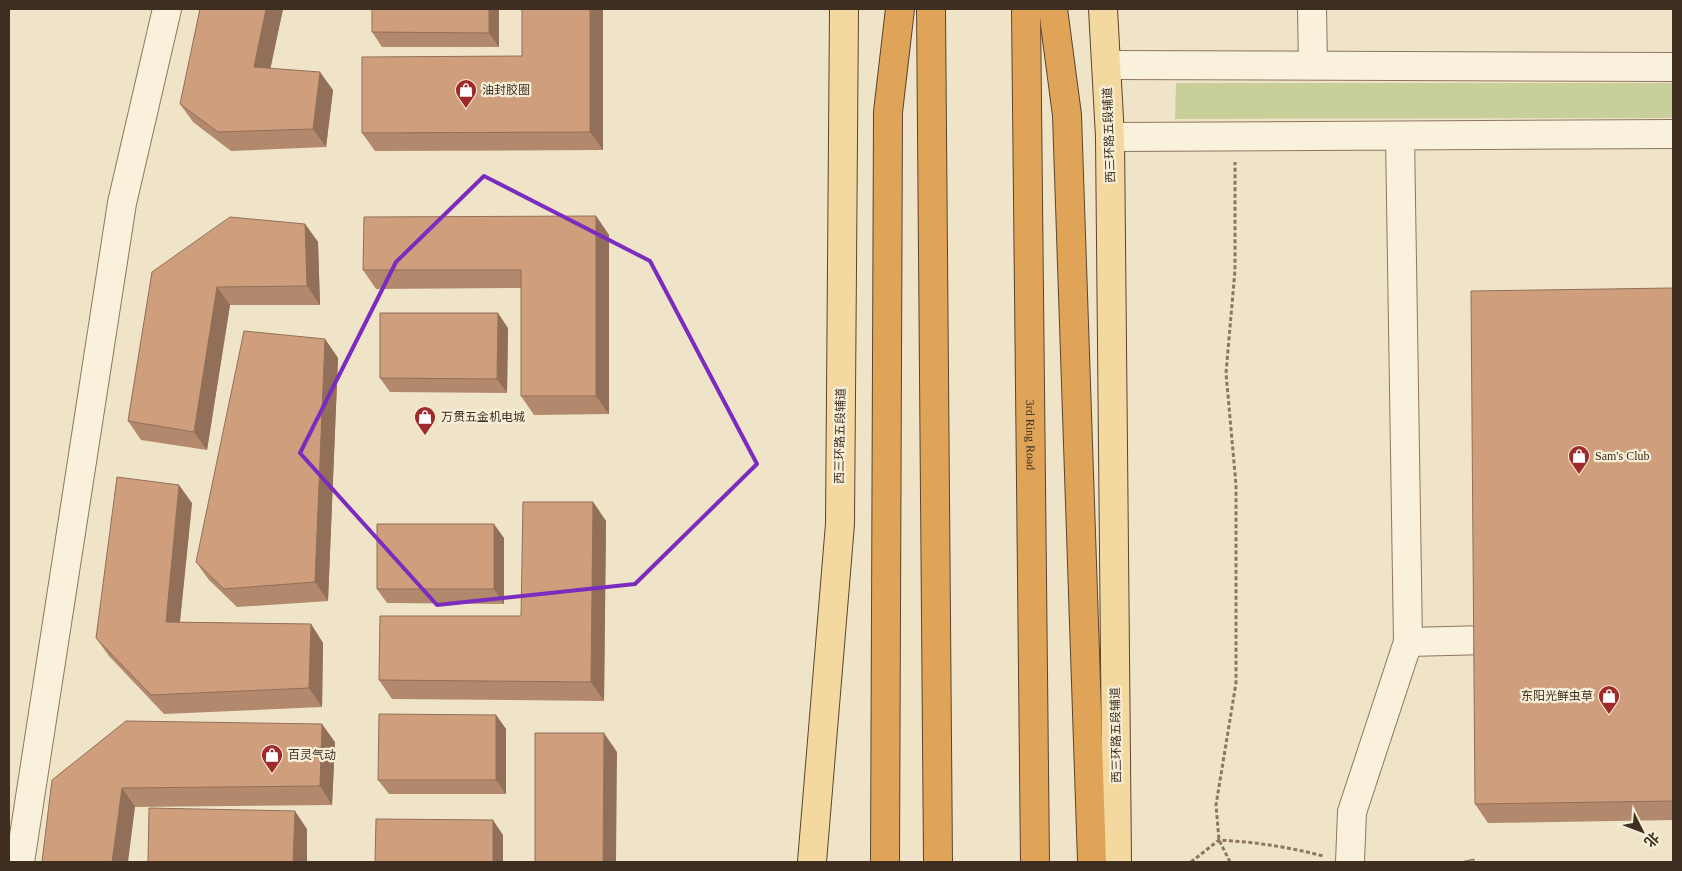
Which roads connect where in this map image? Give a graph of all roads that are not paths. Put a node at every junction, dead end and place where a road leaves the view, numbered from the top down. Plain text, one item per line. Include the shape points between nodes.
1 (166, 9) edge
2 (844, 9) edge
3 (900, 9) edge
4 (931, 9) edge
5 (1026, 9) edge
6 (1053, 9) edge
7 (1103, 9) edge
8 (1312, 9) edge
9 (1107, 65) junction
10 (1312, 65) junction
11 (1673, 66) edge
12 (1673, 134) edge
13 (1400, 136) junction
14 (1110, 137) junction
15 (1487, 640) edge
16 (1408, 642) junction
17 (1352, 812) junction
18 (18, 846) edge
19 (1338, 860) edge
20 (812, 862) edge
21 (885, 862) edge
22 (938, 862) edge
23 (1035, 862) edge
24 (1092, 862) edge
25 (1117, 862) edge
26 (1368, 862) edge

1 - 18 street via 122,203
2 - 20 main road, 西三环路五段辅道 via 840,524
3 - 21 highway via 888,112
4 - 22 highway
5 - 23 highway, 3rd Ring Road
6 - 24 highway via 1067,115
7 - 9 main road, 西三环路五段辅道
8 - 10 street
9 - 10 street
9 - 14 main road, 西三环路五段辅道
10 - 11 street
12 - 13 street
13 - 14 street
13 - 16 street
14 - 25 main road, 西三环路五段辅道
15 - 16 street
16 - 17 street
17 - 19 street
17 - 26 street

